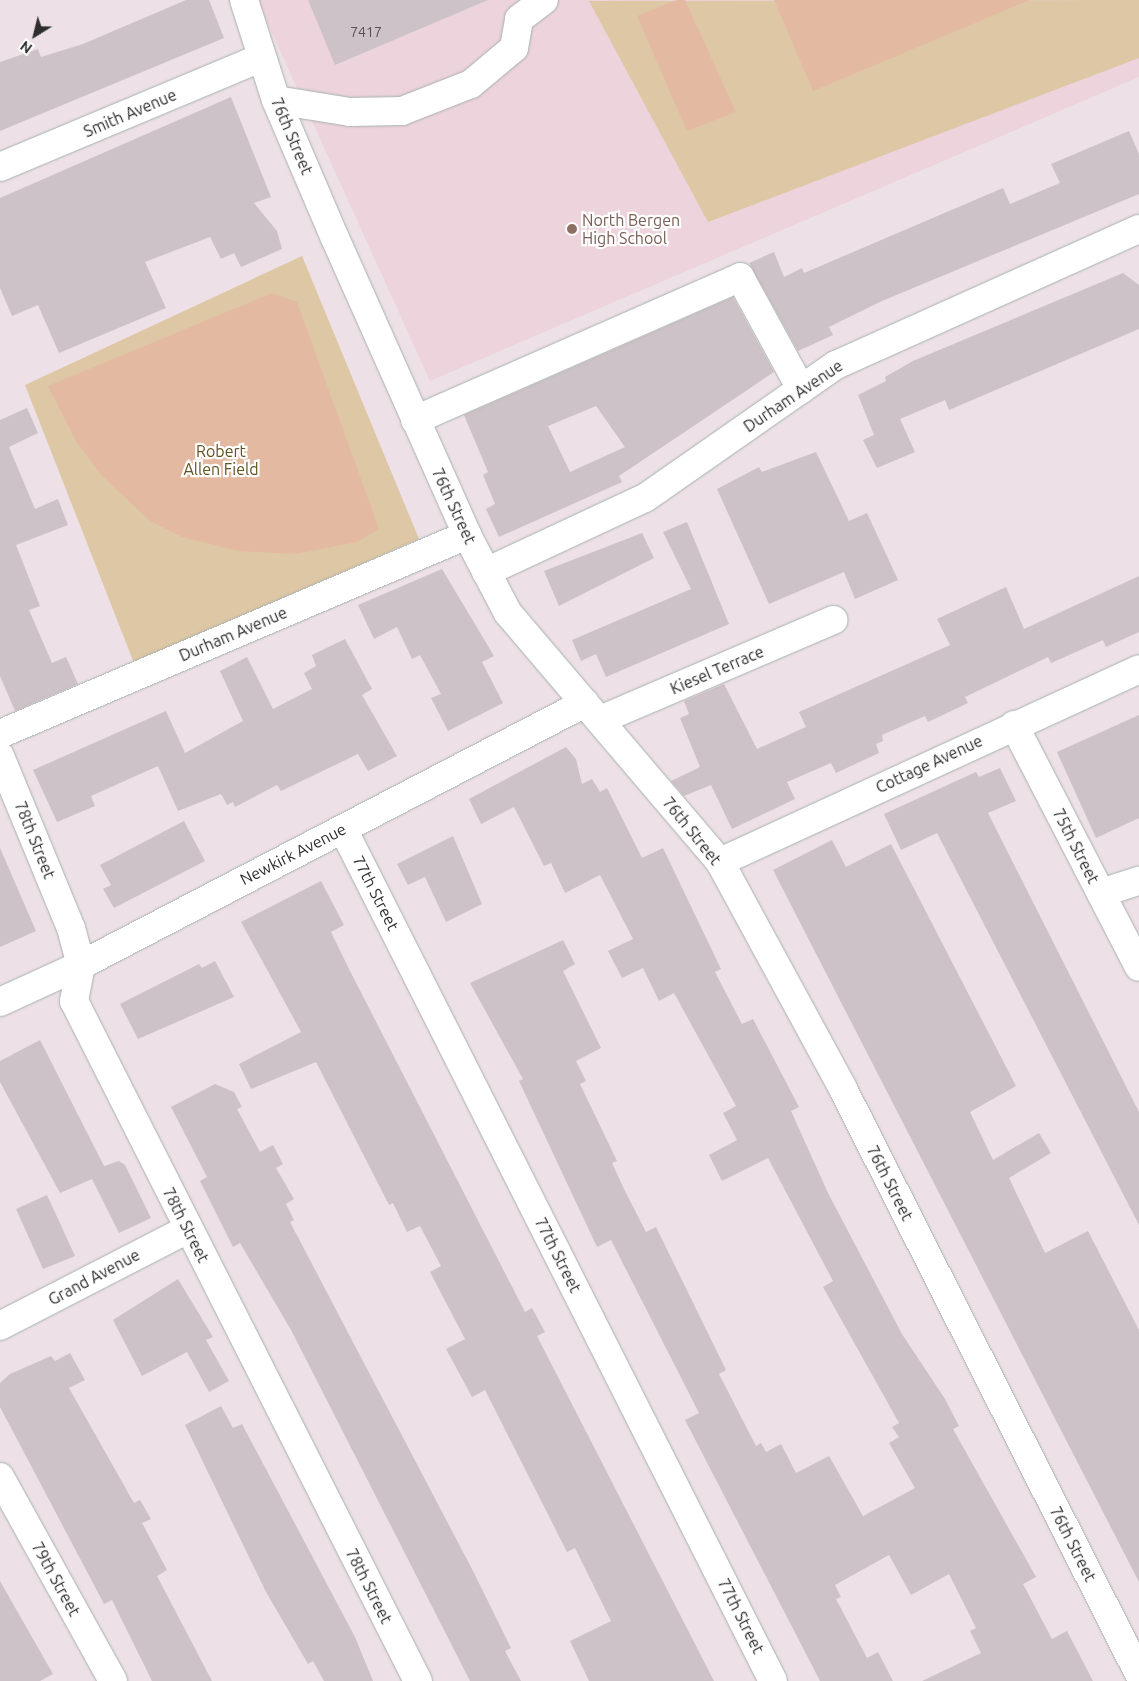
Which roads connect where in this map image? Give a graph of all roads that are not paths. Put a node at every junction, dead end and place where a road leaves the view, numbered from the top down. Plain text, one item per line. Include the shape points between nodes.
1 (244, 0) edge
2 (544, 0) edge
3 (260, 58) junction
4 (276, 100) junction
5 (0, 167) edge
6 (1139, 229) edge
7 (801, 389) junction
8 (415, 420) junction
9 (467, 535) junction
10 (486, 572) junction
11 (833, 620) dead end
12 (1139, 669) edge
13 (592, 711) junction
14 (1014, 725) junction
15 (0, 734) edge
16 (0, 756) edge
17 (343, 829) junction
18 (720, 862) junction
19 (1139, 881) edge
20 (1101, 893) junction
21 (81, 965) junction
22 (1139, 967) edge
23 (0, 1002) edge
24 (188, 1229) junction
25 (0, 1326) edge
26 (0, 1477) edge
27 (1139, 1674) edge
28 (113, 1681) edge
29 (418, 1681) edge
30 (773, 1681) edge

1 - 3 street, 76th Street via 262,43
2 - 4 street via 519,19 514,48 471,84 402,111 350,112
3 - 4 street, 76th Street
3 - 5 street, Smith Avenue
4 - 8 street, 76th Street
6 - 7 street, Durham Avenue via 836,365
7 - 8 street via 740,276
7 - 10 street, Durham Avenue via 645,498
8 - 9 street, 76th Street
9 - 10 street, 76th Street
9 - 15 street, Durham Avenue
10 - 13 street, 76th Street via 508,613
11 - 13 street, Kiesel Terrace
12 - 14 street, Cottage Avenue
13 - 17 street, Newkirk Avenue
13 - 18 street, 76th Street
14 - 18 street, Cottage Avenue
14 - 20 street, 75th Street
16 - 21 street, 78th Street via 71,928
17 - 21 street, Newkirk Avenue
17 - 30 street, 77th Street
18 - 27 street, 76th Street via 843,1090
19 - 20 street
20 - 22 street, 75th Street
21 - 23 street, Newkirk Avenue
21 - 24 street, 78th Street via 74,1001
24 - 25 street, Grand Avenue
24 - 29 street, 78th Street
26 - 28 street, 79th Street

